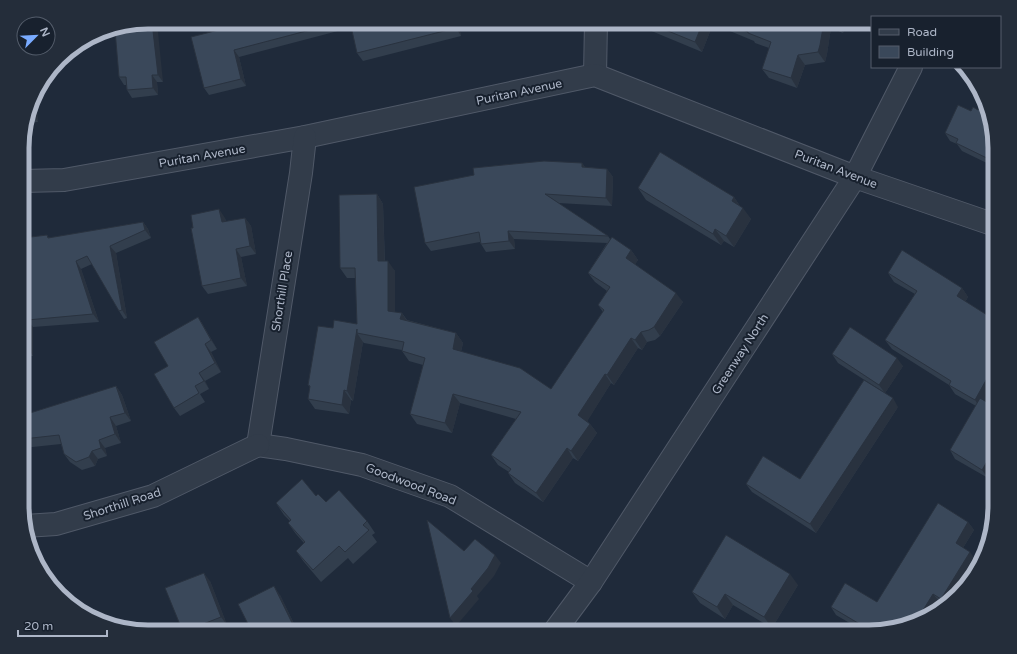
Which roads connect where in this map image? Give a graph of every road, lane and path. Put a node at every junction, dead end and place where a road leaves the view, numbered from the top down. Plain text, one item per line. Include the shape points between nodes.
1 (596, 29) edge
2 (910, 68) edge
3 (595, 75) junction
4 (305, 137) junction
5 (855, 177) junction
6 (29, 181) edge
7 (988, 223) edge
8 (258, 445) junction
9 (31, 526) edge
10 (592, 582) junction
11 (559, 625) edge

1 - 3 street
2 - 5 street, Greenway North
3 - 4 street, Puritan Avenue
3 - 5 street, Puritan Avenue
4 - 6 street, Puritan Avenue via 64,180
4 - 8 street, Shorthill Place
5 - 7 street, Puritan Avenue
5 - 10 street, Greenway North
8 - 9 street, Shorthill Road via 153,496 56,524
8 - 10 street, Goodwood Road via 362,465 450,496
10 - 11 street, Greenway North

